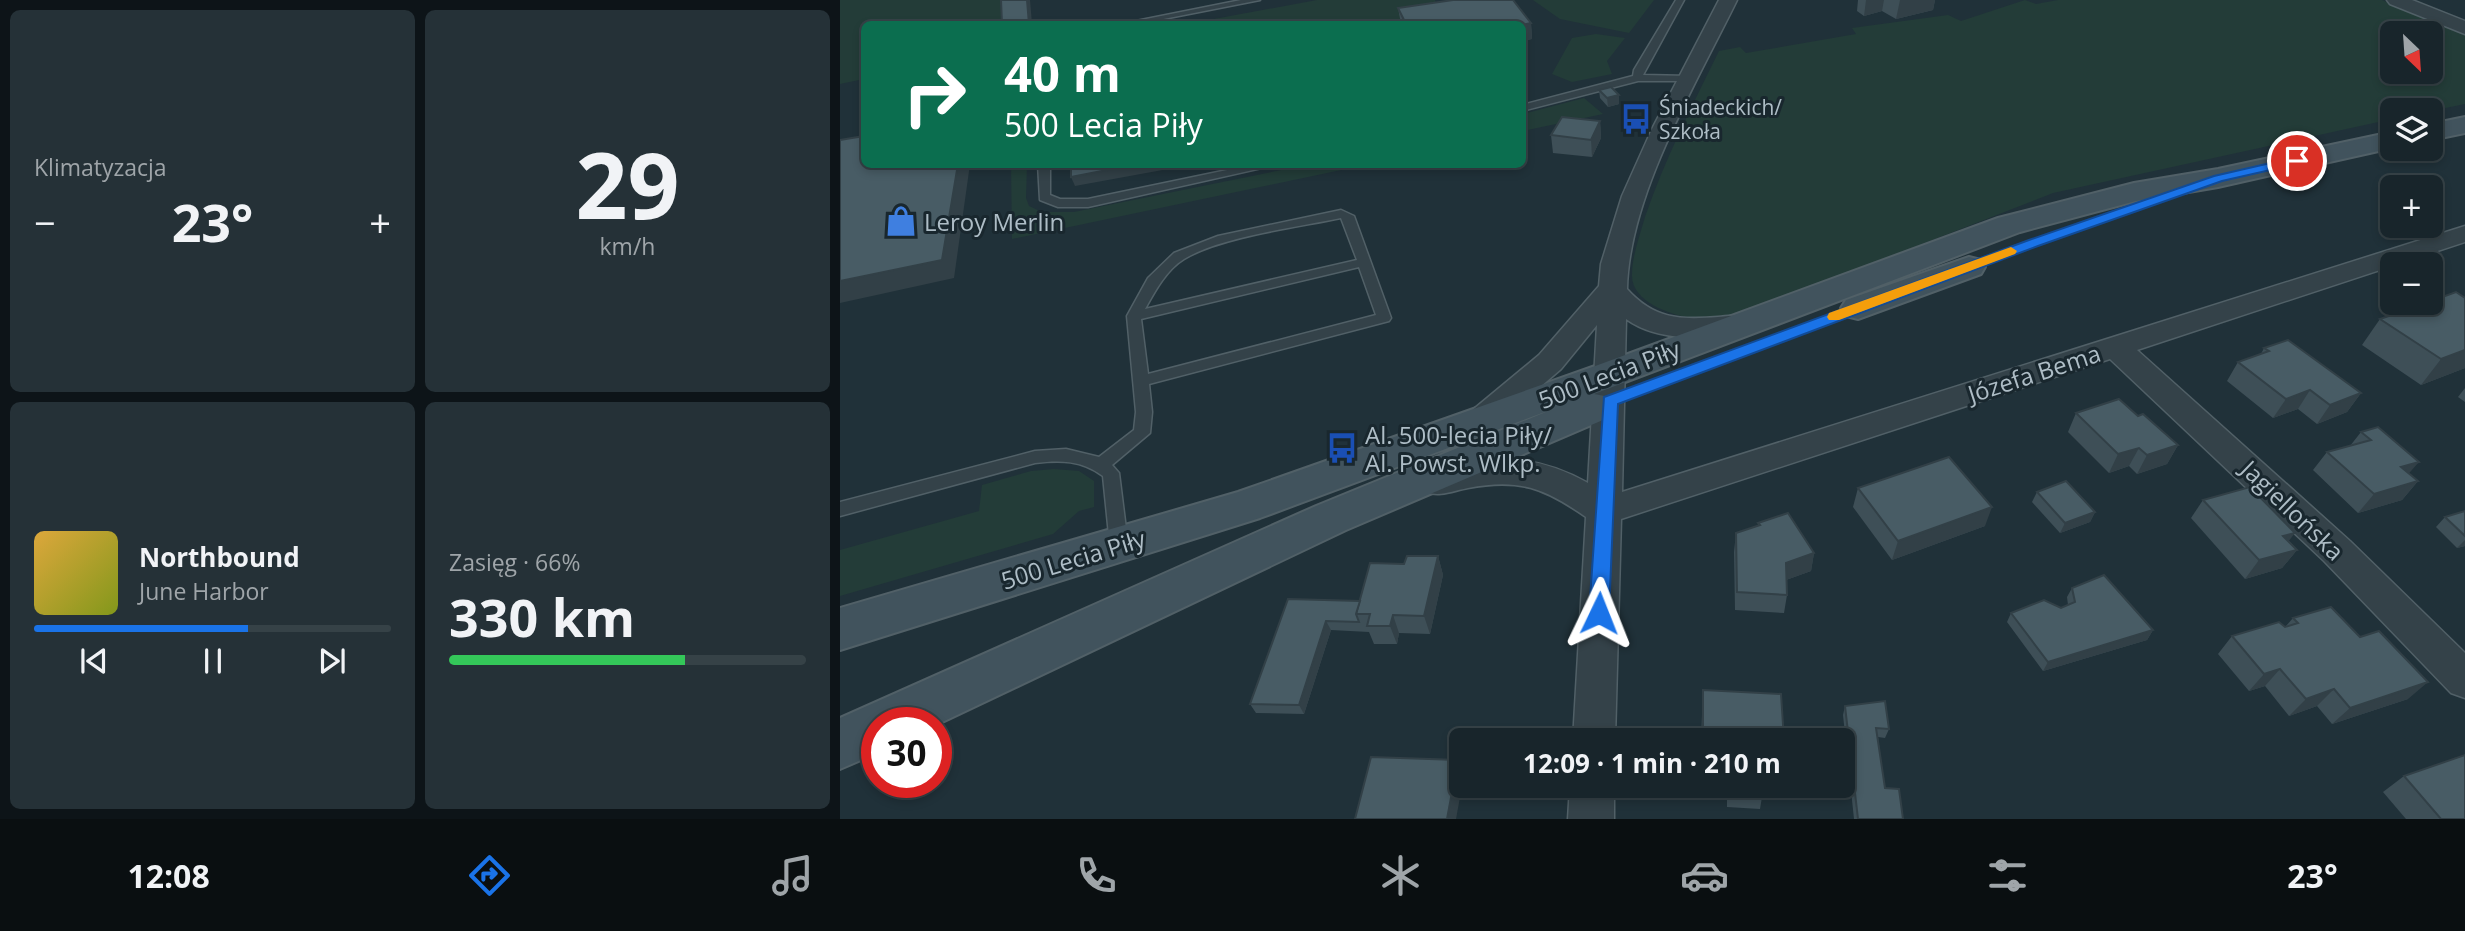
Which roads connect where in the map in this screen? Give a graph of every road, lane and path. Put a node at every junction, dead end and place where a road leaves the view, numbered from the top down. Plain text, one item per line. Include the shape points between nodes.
1 (1256, 0) edge
2 (1680, 0) edge
3 (1728, 0) edge
4 (2396, 0) edge
5 (1142, 21) edge
6 (2465, 28) edge
7 (1638, 78) junction
8 (1689, 79) junction
9 (1526, 107) edge
10 (2465, 125) edge
11 (2443, 130) edge
12 (2380, 144) edge
13 (1044, 168) edge
14 (1255, 168) edge
15 (2218, 178) junction
16 (2465, 234) edge
17 (1364, 262) junction
18 (1612, 289) junction
19 (1134, 316) junction
20 (1741, 324) junction
21 (2116, 347) junction
22 (1141, 381) junction
23 (1610, 387) junction
24 (1479, 422) junction
25 (1101, 465) junction
26 (840, 509) edge
27 (1603, 511) junction
28 (1331, 518) junction
29 (1119, 545) junction
30 (840, 629) edge
31 (2465, 680) edge
32 (922, 707) edge
33 (1594, 728) edge
34 (861, 734) edge
35 (840, 744) edge
36 (1592, 798) edge
37 (1591, 819) edge

1 - 5 lane
2 - 7 lane
3 - 8 street
4 - 6 street
7 - 8 lane
7 - 9 lane
8 - 18 street via 1628,215
10 - 11 street
12 - 15 street, 500 Lecia Piły
13 - 14 lane via 1044,197 1058,203 1088,202
15 - 20 street, 500 Lecia Piły via 2134,192 2009,225
15 - 23 street, 500 Lecia Piły
16 - 21 street, Józefa Bema
17 - 19 lane
17 - 19 lane via 1348,216 1341,214 1223,239 1180,256 1153,281
17 - 22 lane via 1384,318
18 - 20 street via 1632,310 1657,323
18 - 23 street
18 - 24 street via 1550,362
19 - 22 lane
20 - 23 street, 500 Lecia Piły
21 - 27 street, Józefa Bema
21 - 31 street, Jagiellońska via 2327,542
22 - 25 lane via 1142,433
23 - 24 street, 500 Lecia Piły
23 - 27 street
23 - 28 street, 500 Lecia Piły
24 - 29 street, 500 Lecia Piły via 1245,506
25 - 26 lane via 1078,456 1046,455
25 - 29 lane via 1111,473
27 - 28 street via 1547,476 1507,469 1441,482
27 - 33 street
28 - 32 street, 500 Lecia Piły
29 - 30 street, 500 Lecia Piły
34 - 35 street
36 - 37 street

